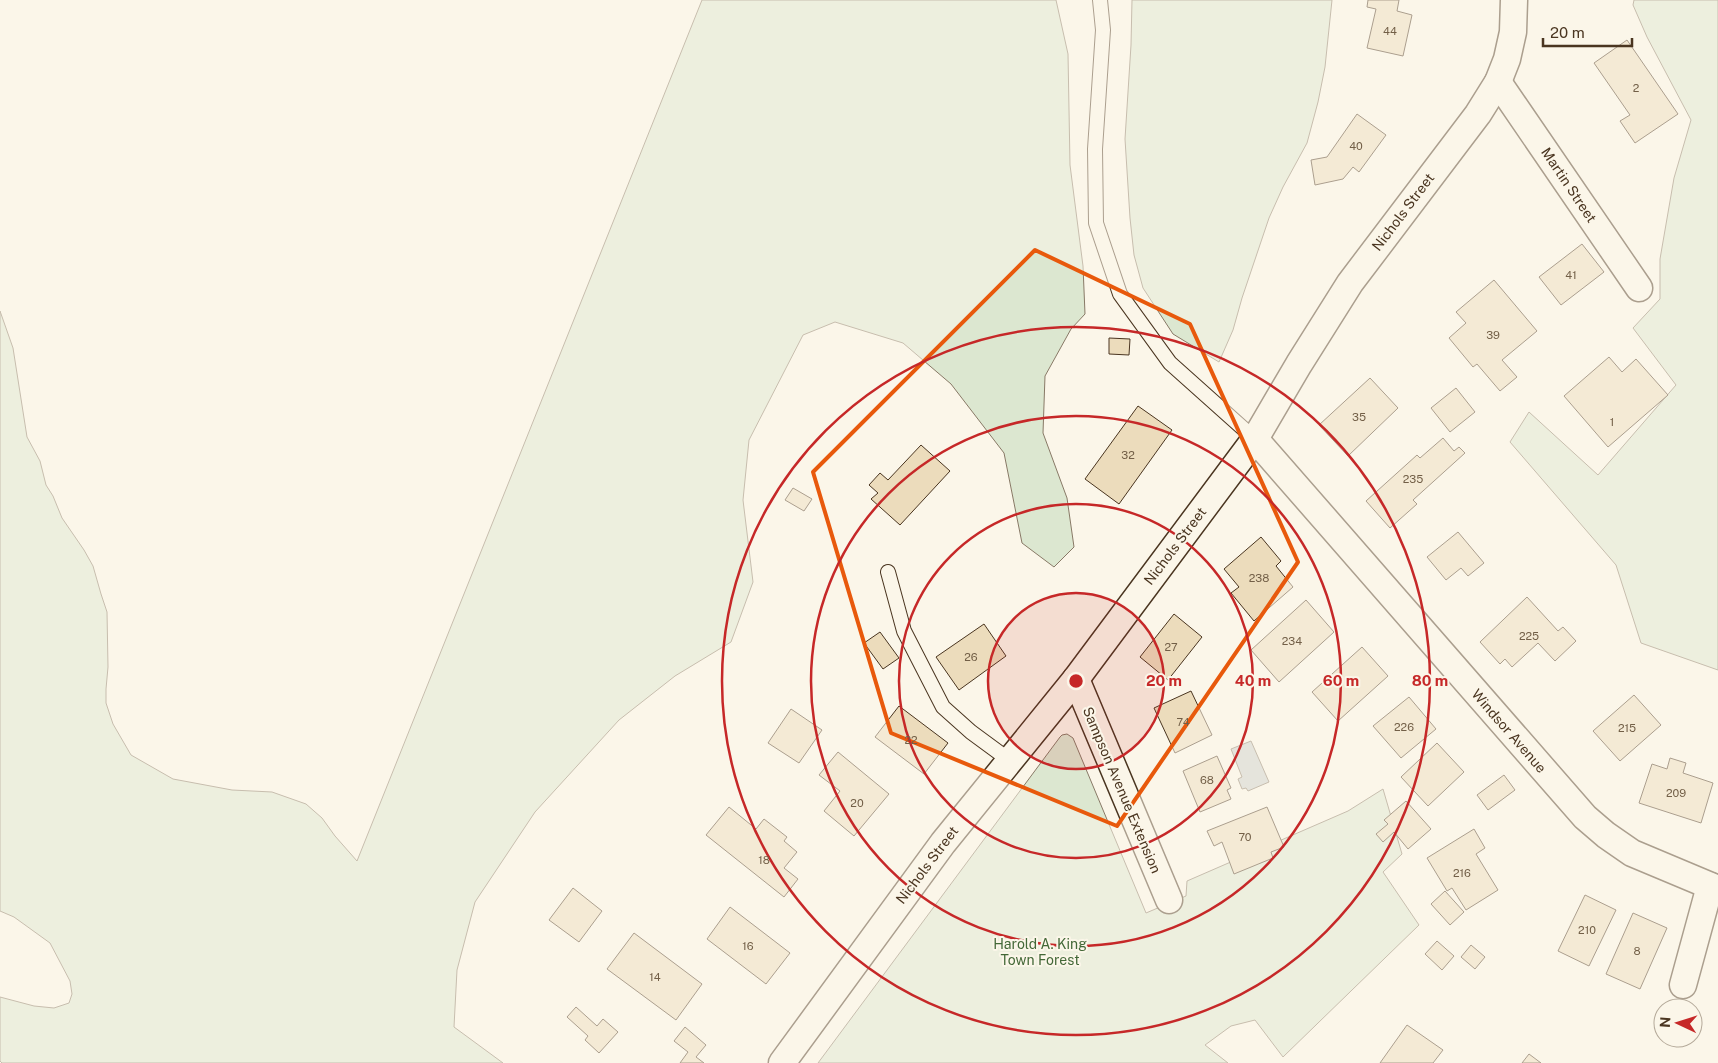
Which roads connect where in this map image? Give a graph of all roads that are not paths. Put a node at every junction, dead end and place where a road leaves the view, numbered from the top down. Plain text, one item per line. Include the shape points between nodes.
1 (1100, 0) edge
2 (1514, 0) edge
3 (1498, 82) junction
4 (1639, 288) dead end
5 (1255, 439) junction
6 (888, 572) dead end
7 (1076, 680) junction
8 (1010, 760) junction
9 (1714, 887) edge
10 (1169, 900) dead end
11 (1683, 985) dead end
12 (782, 1063) edge

1 - 5 lane via 1103,30 1095,149 1096,223 1120,294 1170,362
2 - 3 street, Nichols Street via 1513,32
3 - 4 street, Martin Street
3 - 5 street, Nichols Street via 1478,114 1350,282
5 - 7 street, Nichols Street
5 - 9 street, Windsor Avenue via 1586,817 1632,853
6 - 8 lane via 904,632 943,707
7 - 8 street, Nichols Street
7 - 10 street, Sampson Avenue Extension
8 - 12 street, Nichols Street via 943,842
9 - 11 street

